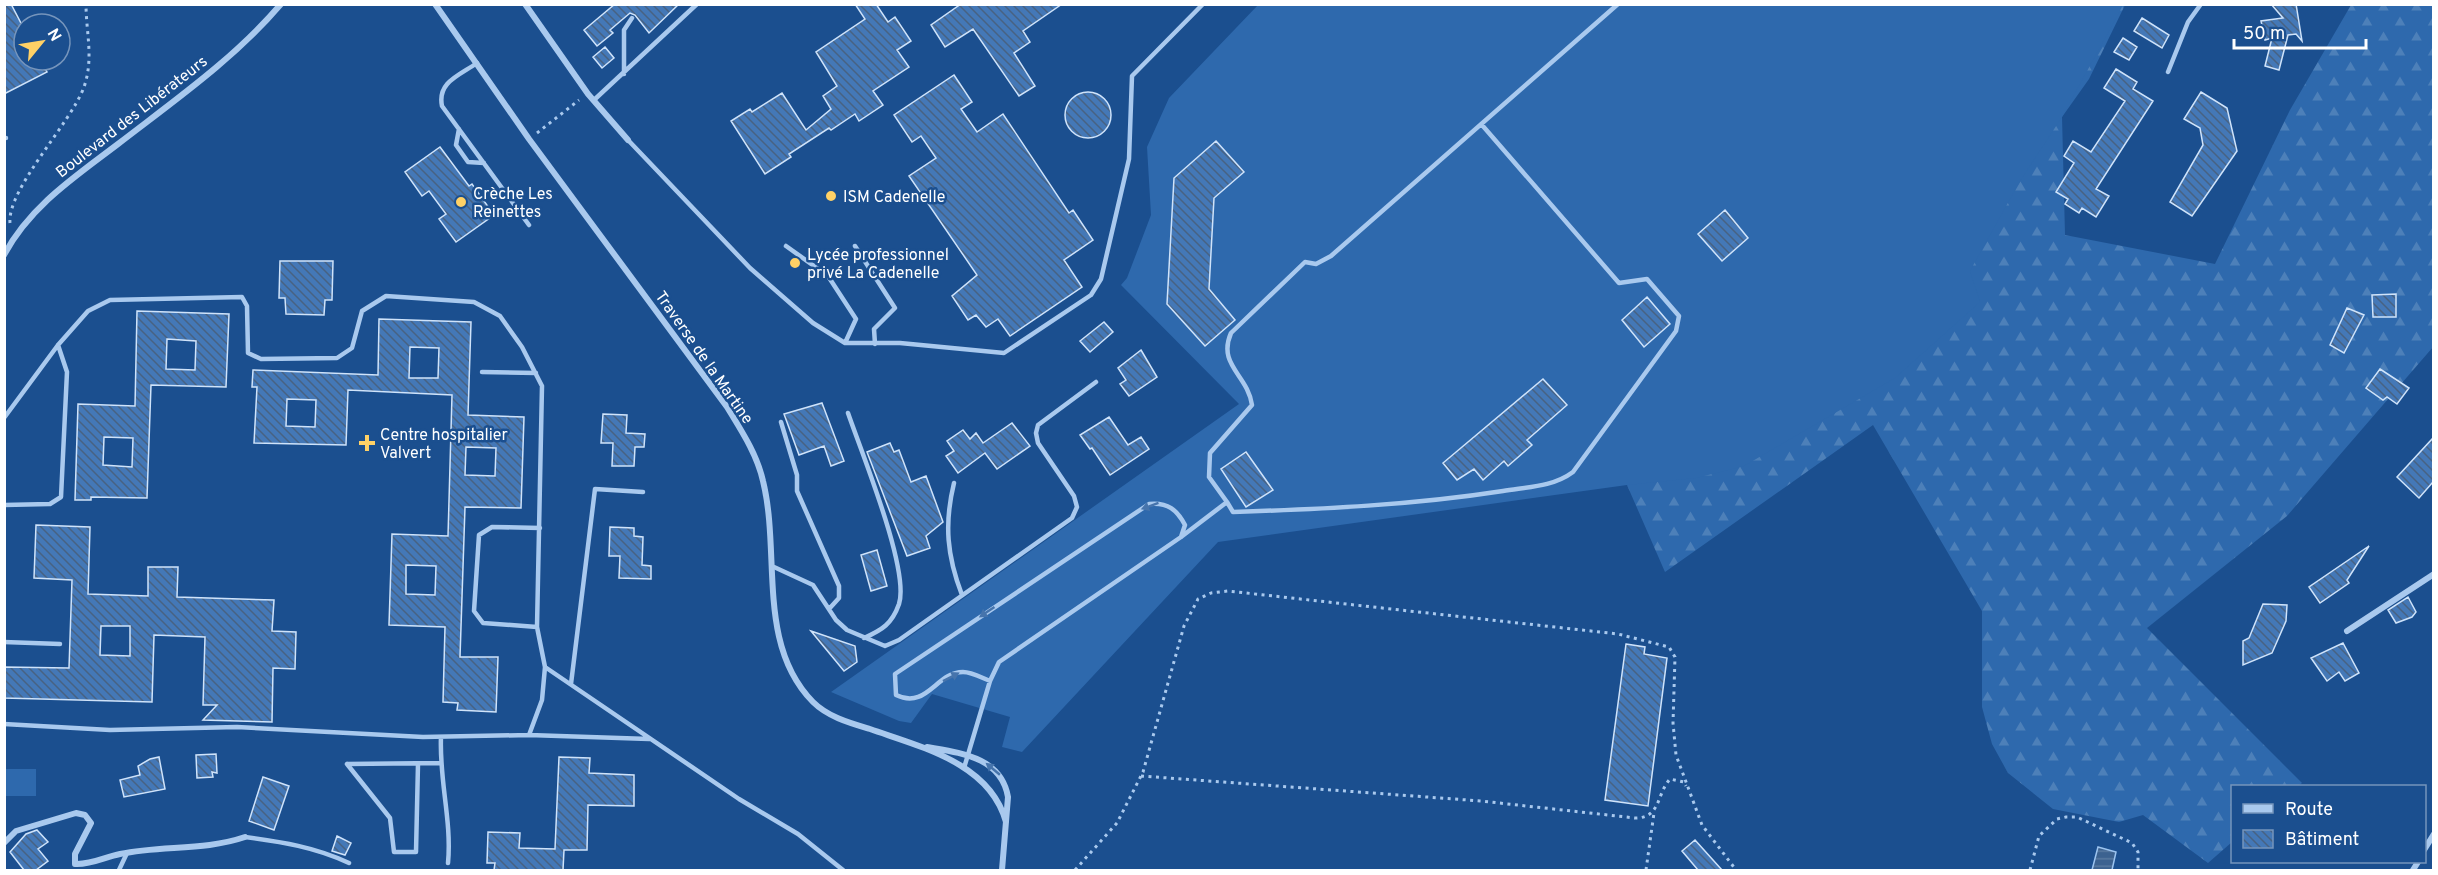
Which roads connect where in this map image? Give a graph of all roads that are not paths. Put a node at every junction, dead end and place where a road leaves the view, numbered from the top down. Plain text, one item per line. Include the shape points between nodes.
1 (281, 4) edge
2 (435, 4) edge
3 (525, 4) edge
4 (697, 4) edge
5 (1203, 4) edge
6 (1618, 4) edge
7 (2201, 4) edge
8 (632, 18) dead end
9 (477, 63) junction
10 (2168, 72) dead end
11 (624, 74) junction
12 (594, 100) junction
13 (1482, 125) junction
14 (459, 129) junction
15 (628, 140) joint
16 (484, 163) junction
17 (529, 225) dead end
18 (786, 246) dead end
19 (855, 246) dead end
20 (4, 255) edge
21 (845, 343) junction
22 (58, 345) junction
23 (875, 345) junction
24 (482, 372) dead end
25 (536, 373) junction
26 (1095, 382) dead end
27 (848, 413) dead end
28 (4, 418) edge
29 (781, 422) dead end
30 (954, 483) dead end
31 (643, 492) dead end
32 (1227, 502) junction
33 (4, 505) edge
34 (540, 528) junction
35 (1181, 537) junction
36 (774, 567) junction
37 (2433, 574) edge
38 (962, 595) junction
39 (828, 609) junction
40 (537, 627) junction
41 (2347, 631) dead end
42 (864, 638) junction
43 (4, 642) edge
44 (60, 644) dead end
45 (545, 668) junction
46 (990, 681) junction
47 (571, 684) junction
48 (4, 724) edge
49 (529, 735) junction
50 (441, 737) junction
51 (650, 739) junction
52 (915, 744) junction
53 (968, 755) junction
54 (440, 763) junction
55 (418, 764) junction
56 (964, 768) junction
57 (1006, 822) junction
58 (245, 837) joint
59 (4, 843) edge
60 (127, 853) junction
61 (349, 863) dead end
62 (448, 863) dead end
63 (119, 870) edge
64 (843, 870) edge
65 (1002, 870) edge

1 - 20 street, Boulevard des Libérateurs via 237,51 57,190 28,220
2 - 9 street, Traverse de la Martine
3 - 12 street
4 - 11 lane
5 - 23 lane via 1132,76 1129,159 1101,279 1091,295 1004,353 900,343
6 - 13 lane
7 - 10 lane via 2188,22
8 - 11 lane via 624,30
9 - 14 lane via 443,86 440,95 442,106
9 - 36 street, Traverse de la Martine via 727,407 748,442 763,478
11 - 12 lane
12 - 15 street
13 - 32 lane via 1331,256 1316,264 1305,262 1231,333 1225,346 1228,359 1251,394 1252,405 1210,453 1209,477
13 - 32 lane via 1619,283 1647,279 1679,316 1676,331 1573,472 1560,482 1468,497 1358,508 1233,512
14 - 16 lane
14 - 16 lane via 456,145 468,162
15 - 21 lane via 750,268 813,323
16 - 17 lane
18 - 21 lane via 828,276 856,319
19 - 23 lane via 895,308 874,329
21 - 23 lane
22 - 25 lane via 88,311 110,300 242,297 247,306 249,354 261,359 337,358 352,348 362,311 386,296 474,302 500,316
22 - 28 lane
22 - 33 lane via 67,372 61,497 50,504
24 - 25 lane
25 - 34 lane via 542,386
26 - 38 lane via 1038,425 1036,433 1038,443 1074,496 1077,507 1072,518
27 - 42 lane via 894,545 899,584 899,603 885,628
29 - 39 lane via 797,475 797,491 839,586 839,598
30 - 38 lane via 946,527 953,571
31 - 47 lane via 595,489
32 - 35 lane
34 - 40 lane
34 - 40 lane via 492,527 479,535 474,590 474,611 483,623
35 - 46 lane via 999,662
35 -> 46 lane via 1185,525 1178,512 1162,503 1149,504 895,674 894,687 896,694 907,700 916,699 955,673
36 - 39 lane via 813,585
36 - 52 street, Traverse de la Martine via 777,635 783,659 798,683 814,703 842,720
37 - 41 street
38 - 42 lane via 899,640 885,646
39 - 42 lane via 847,630
40 - 45 lane
43 - 44 lane
45 - 47 lane
45 - 49 lane via 542,700
46 - 53 lane
47 - 51 lane
48 - 50 lane
49 - 50 lane
49 - 51 lane
50 - 54 lane
51 - 64 lane via 739,800 798,834
52 - 53 street, Traverse de la Martine
52 - 56 street, Traverse de la Martine
53 - 56 lane
57 -> 53 street, Traverse de la Martine via 1008,797 999,773
54 - 55 lane
54 - 62 lane via 451,837
55 - 55 lane via 347,764 390,818 394,852 416,852
56 - 57 street, Traverse de la Martine via 995,795
57 - 65 street, Traverse de la Martine
58 - 60 street via 222,845
58 - 61 lane via 297,844
59 - 60 street via 16,831 76,813 85,815 91,823 75,854 75,864
60 - 63 lane

